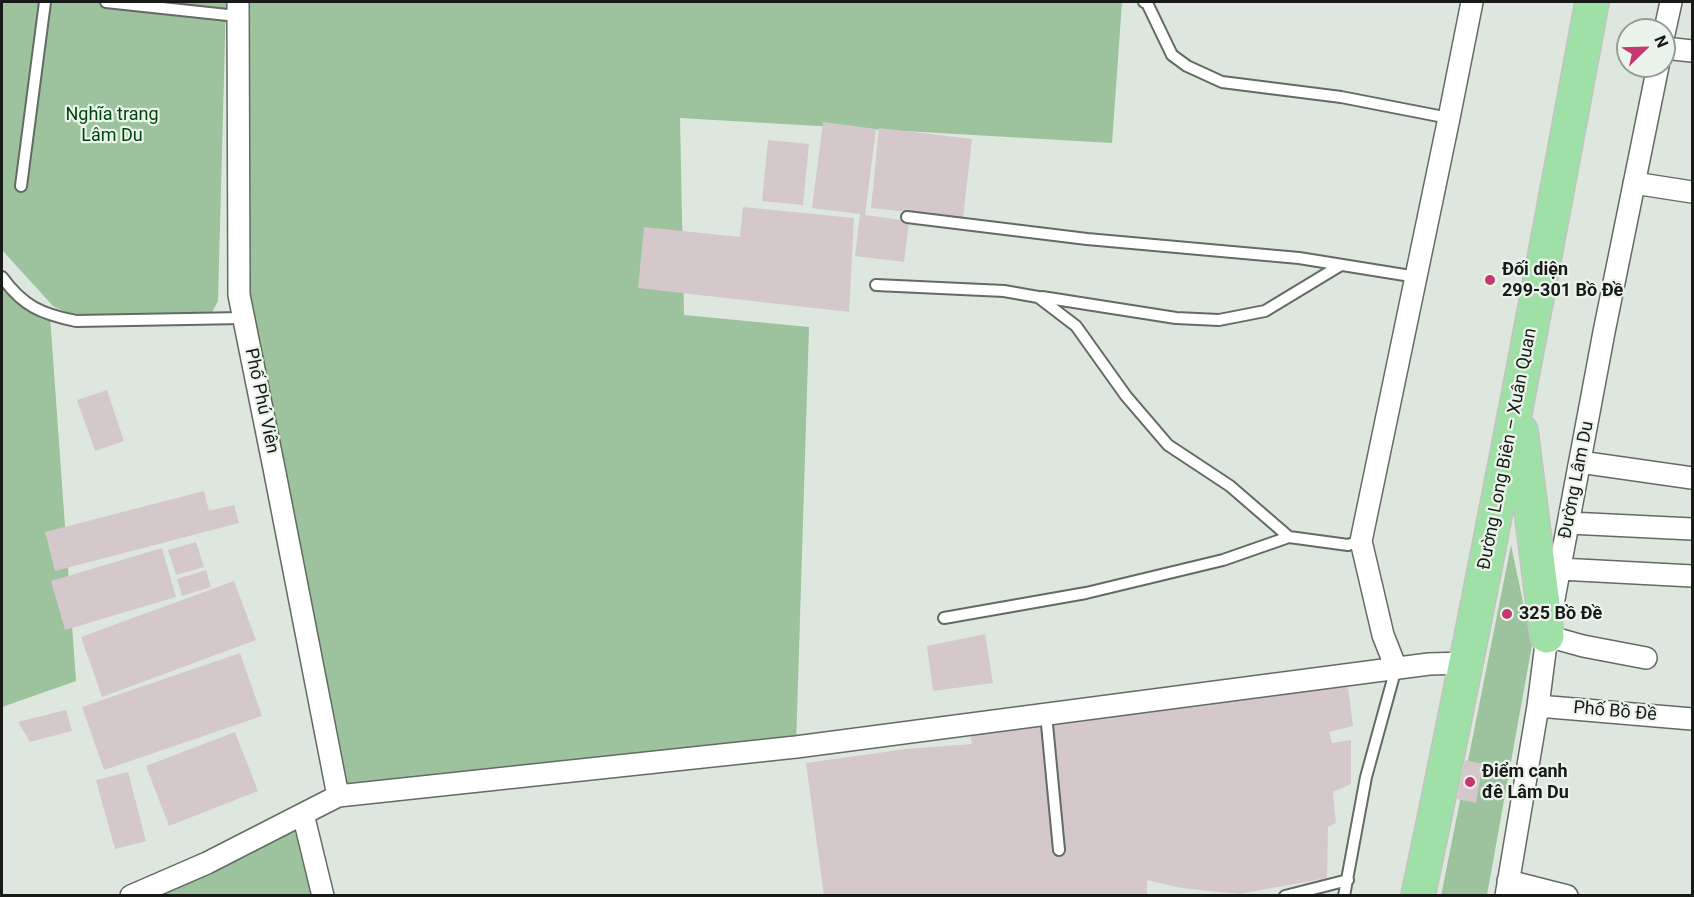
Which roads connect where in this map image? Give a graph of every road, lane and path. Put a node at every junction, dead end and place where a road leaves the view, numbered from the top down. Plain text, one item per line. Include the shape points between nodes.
1 (45, 2) edge
2 (106, 2) edge
3 (1144, 2) edge
4 (1472, 2) edge
5 (1592, 2) edge
6 (1671, 2) edge
7 (238, 9) edge
8 (1668, 18) edge
9 (1676, 49) edge
10 (1692, 51) edge
11 (1656, 78) edge
12 (1449, 118) junction
13 (1634, 183) junction
14 (21, 186) dead end
15 (1692, 192) edge
16 (907, 217) dead end
17 (1341, 265) junction
18 (2, 277) edge
19 (1417, 277) junction
20 (876, 285) dead end
21 (1038, 297) junction
22 (243, 318) junction
23 (1518, 402) junction
24 (1580, 462) junction
25 (1692, 478) edge
26 (1569, 522) junction
27 (1692, 529) edge
28 (1289, 537) junction
29 (1361, 541) junction
30 (1560, 569) junction
31 (1692, 576) edge
32 (944, 618) dead end
33 (1547, 636) junction
34 (1646, 658) dead end
35 (1466, 663) junction
36 (1396, 668) junction
37 (1538, 706) junction
38 (1046, 714) junction
39 (1692, 719) edge
40 (338, 796) junction
41 (303, 814) junction
42 (1059, 850) dead end
43 (1348, 880) junction
44 (1507, 888) edge
45 (131, 896) edge
46 (322, 896) edge
47 (1285, 896) edge
48 (1344, 896) edge
49 (1418, 896) edge
50 (1567, 896) edge

1 - 14 lane
2 - 7 lane
3 - 12 lane via 1172,54 1187,66 1222,82 1341,97
4 - 12 street
5 - 23 main road, Đường Long Biên – Xuân Quan
6 - 8 street
7 - 22 street, Phố Phú Viên via 239,295
9 - 10 street
11 - 13 street, Đường Lâm Du
12 - 19 street
13 - 15 street
13 - 24 street, Đường Lâm Du
16 - 17 lane
17 - 19 lane
17 - 21 lane via 1265,312 1219,320 1176,318
18 - 22 lane via 33,307 76,321
19 - 29 street
20 - 21 lane via 1004,291
21 - 28 lane via 1076,326 1126,396 1168,445 1230,486
22 - 40 street, Phố Phú Viên
23 - 33 main road
23 - 35 main road, Đường Long Biên – Xuân Quan
24 - 25 street
24 - 26 street, Đường Lâm Du
26 - 27 street
26 - 30 street, Đường Lâm Du
28 - 29 lane via 1348,545
28 - 32 lane via 1223,560 1097,591
29 - 36 street via 1383,635
30 - 31 street
30 - 33 street, Đường Lâm Du
33 - 34 street
33 - 37 street, Đường Lâm Du
35 - 36 street
35 - 49 main road, Đường Long Biên – Xuân Quan
36 - 38 street
36 - 43 lane via 1366,777
37 - 39 street, Phố Bồ Đề
37 - 44 street, Đường Lâm Du
38 - 40 street via 796,747
38 - 42 lane
40 - 41 street
41 - 45 street
41 - 46 street
43 - 47 lane
43 - 48 lane
44 - 50 street

